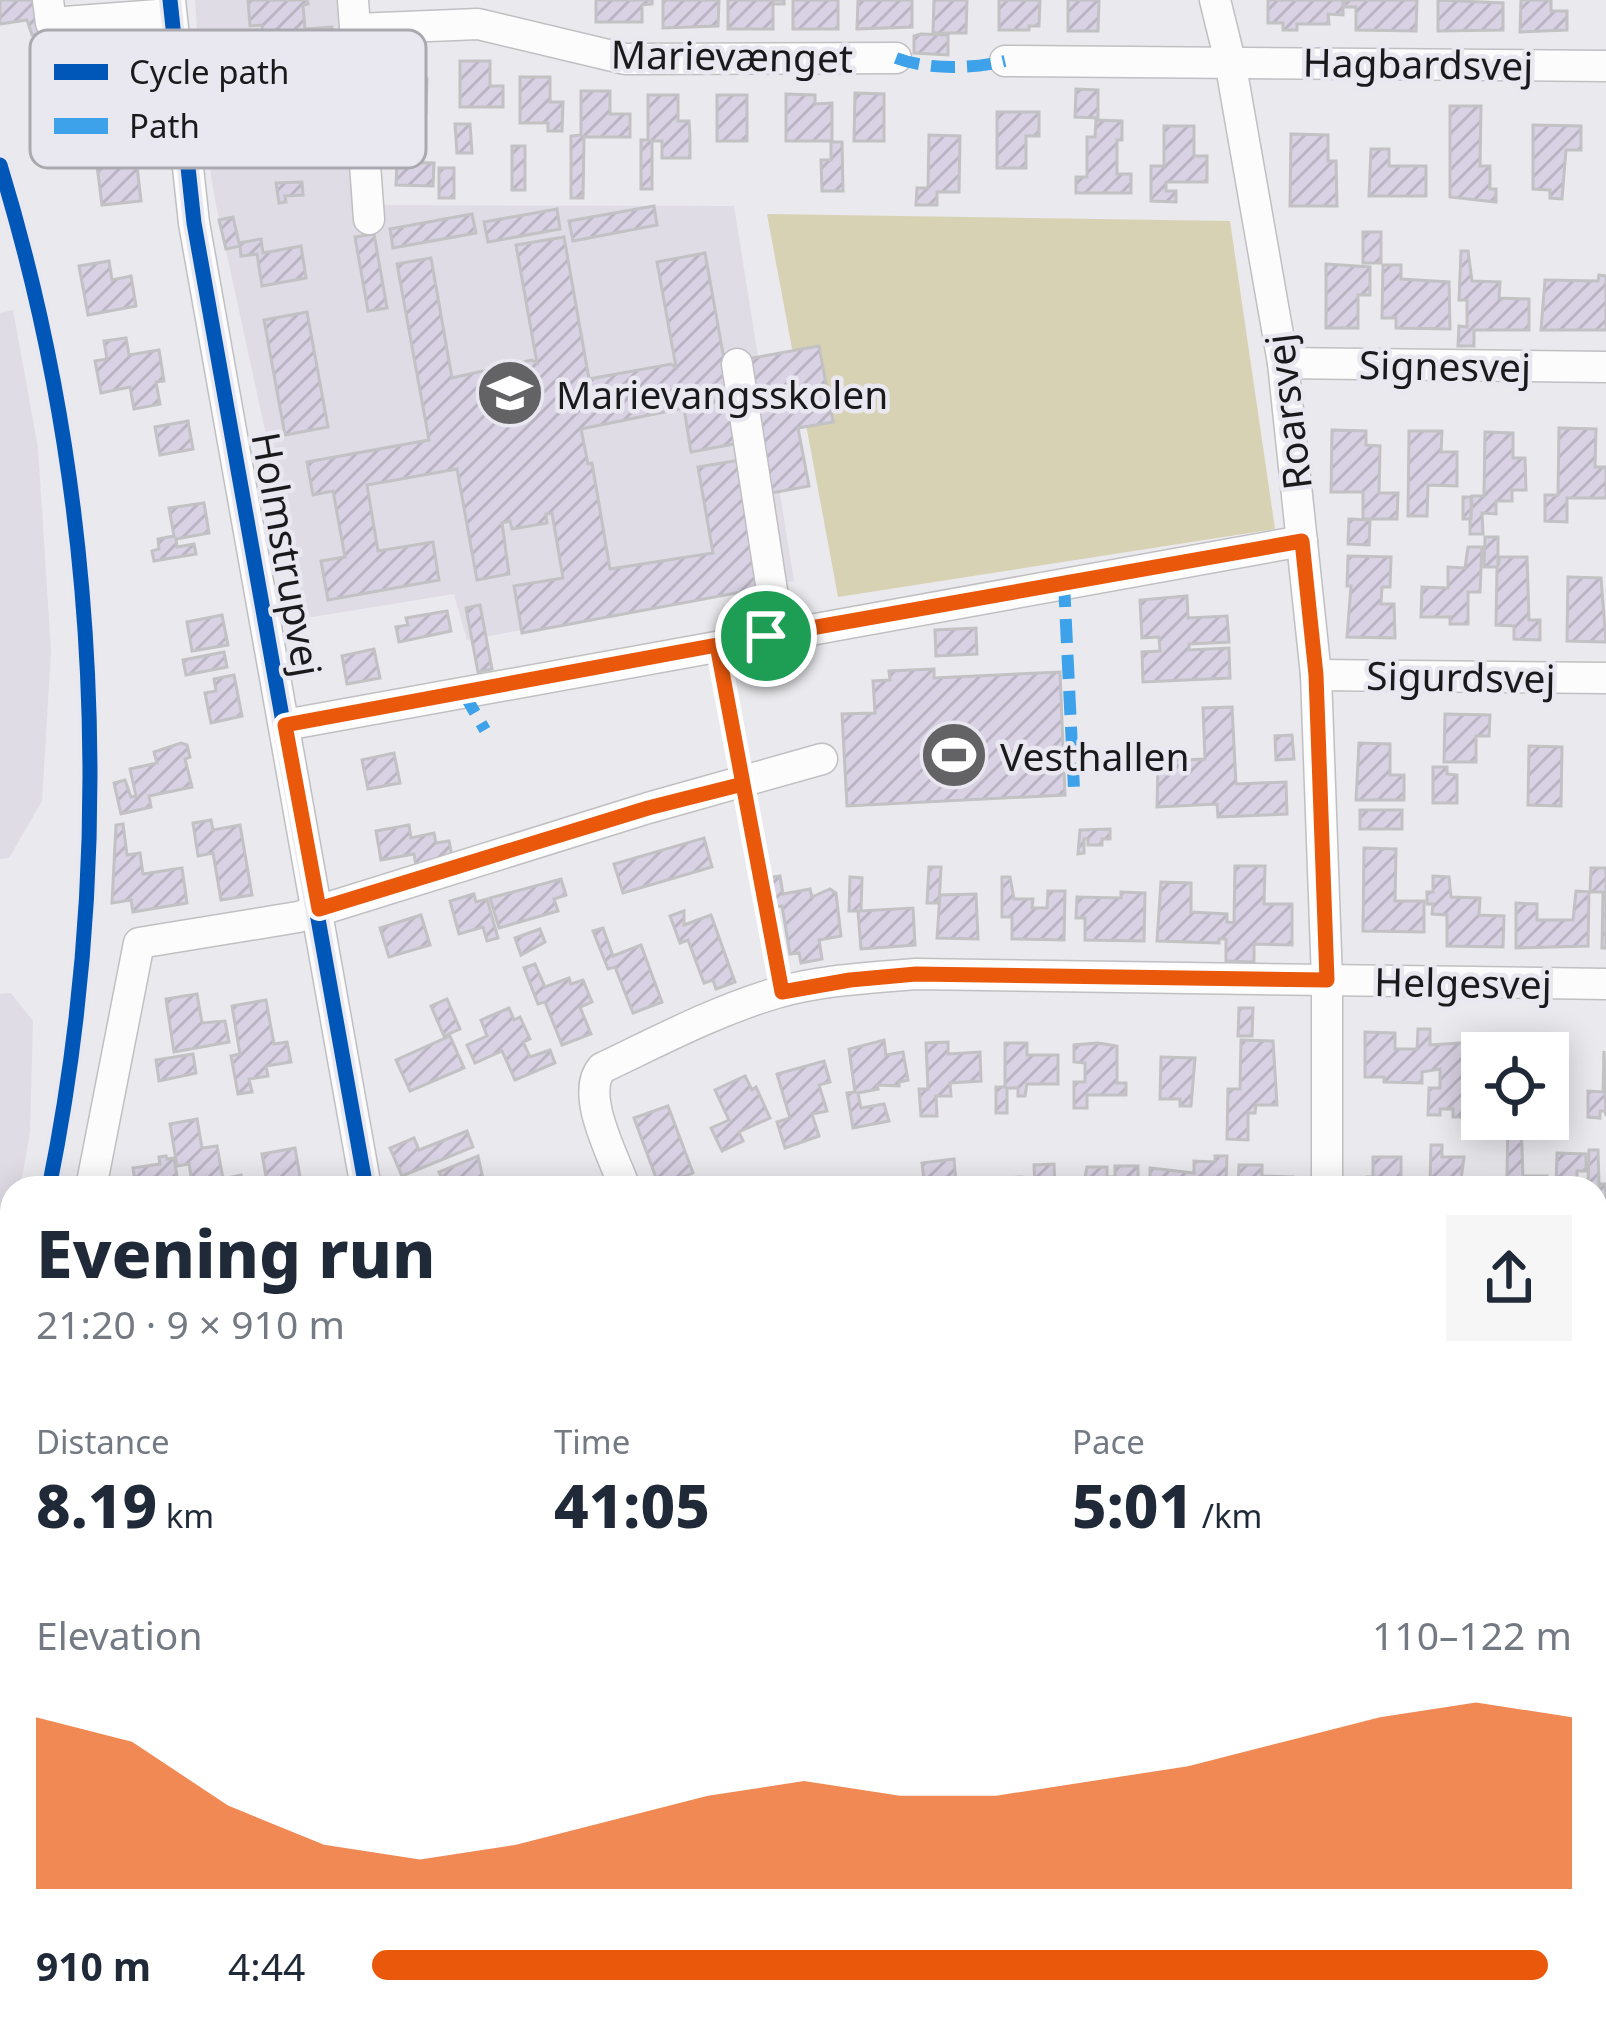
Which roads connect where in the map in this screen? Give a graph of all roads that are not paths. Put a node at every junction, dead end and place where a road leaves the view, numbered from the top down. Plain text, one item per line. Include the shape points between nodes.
1 (48, 0) edge
2 (1215, 0) edge
3 (170, 7) edge
4 (354, 15) edge
5 (896, 58) dead end
6 (1230, 61) junction
7 (1005, 62) dead end
8 (1606, 66) edge
9 (188, 168) edge
10 (365, 168) edge
11 (369, 219) dead end
12 (1283, 363) junction
13 (737, 364) dead end
14 (1606, 367) edge
15 (1302, 541) junction
16 (766, 636) junction
17 (1316, 675) junction
18 (1606, 678) edge
19 (285, 725) junction
20 (822, 759) dead end
21 (319, 909) junction
22 (1327, 980) junction
23 (1606, 984) edge
24 (94, 1176) edge
25 (364, 1176) edge
26 (621, 1176) edge
27 (1327, 1176) edge

1 - 3 street via 51,23
2 - 6 street, Roarsvej
4 - 5 street, Marievænget via 478,24 625,59
6 - 7 street, Hagbardsvej
6 - 8 street, Hagbardsvej
6 - 12 street, Roarsvej
9 - 19 street, Holmstrupvej
10 - 11 street
12 - 14 street, Signesvej
12 - 15 street, Roarsvej
13 - 16 street via 773,597
15 - 16 street
15 - 17 street, Roarsvej
16 - 19 street
17 - 18 street, Sigurdsvej
17 - 22 street, Roarsvej
19 - 21 street, Holmstrupvej
20 - 21 street
21 - 24 street via 140,943
21 - 25 street, Holmstrupvej
22 - 23 street, Helgesvej
22 - 26 street, Helgesvej via 916,974 782,992 712,1016 594,1077 593,1101
22 - 27 street, Roarsvej

